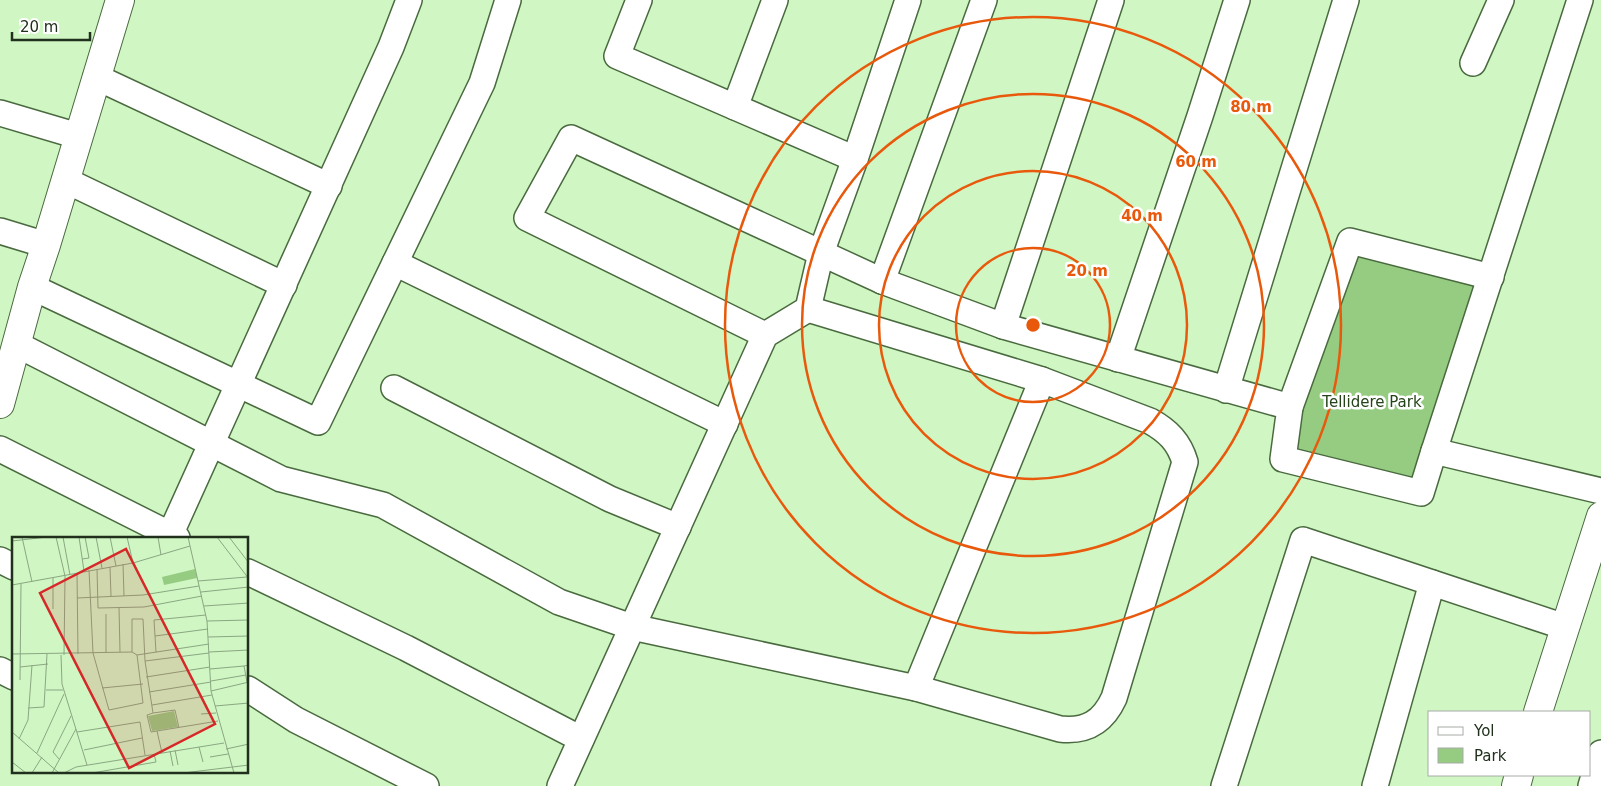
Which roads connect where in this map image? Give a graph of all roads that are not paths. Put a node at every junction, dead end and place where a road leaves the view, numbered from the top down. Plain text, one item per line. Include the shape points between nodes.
1 (120, 0) edge
2 (409, 0) edge
3 (508, 0) edge
4 (639, 0) edge
5 (775, 0) edge
6 (908, 0) edge
7 (984, 0) edge
8 (1111, 0) edge
9 (1237, 0) edge
10 (1346, 0) edge
11 (1500, 0) edge
12 (1580, 0) edge
13 (1473, 63) dead end
14 (96, 77) junction
15 (735, 107) junction
16 (0, 113) edge
17 (78, 136) junction
18 (855, 159) junction
19 (65, 180) junction
20 (329, 186) junction
21 (0, 231) edge
22 (46, 245) junction
23 (821, 253) junction
24 (395, 263) junction
25 (1491, 277) junction
26 (882, 281) junction
27 (284, 285) junction
28 (32, 286) junction
29 (808, 309) junction
30 (1003, 326) junction
31 (765, 335) junction
32 (16, 344) junction
33 (1118, 359) junction
34 (1042, 380) junction
35 (240, 384) junction
36 (394, 388) dead end
37 (1226, 390) junction
38 (2, 391) edge
39 (1290, 407) junction
40 (725, 424) junction
41 (213, 444) junction
42 (0, 449) edge
43 (1434, 452) junction
44 (1601, 491) edge
45 (1601, 516) edge
46 (678, 528) junction
47 (174, 537) edge
48 (1594, 559) edge
49 (0, 560) edge
50 (12, 566) edge
51 (249, 572) edge
52 (1432, 583) junction
53 (632, 627) junction
54 (1565, 627) junction
55 (0, 670) edge
56 (12, 676) edge
57 (916, 688) junction
58 (249, 690) edge
59 (1538, 711) edge
60 (581, 739) junction
61 (1601, 753) edge
62 (426, 786) edge
63 (560, 786) edge
64 (1224, 786) edge
65 (1375, 786) edge
66 (1591, 786) edge

1 - 14 main road
2 - 20 street via 392,47
3 - 24 street via 482,83
4 - 15 street via 617,56
5 - 15 street
6 - 18 street
7 - 26 street
8 - 30 street
9 - 33 street
10 - 37 street
11 - 13 street
12 - 25 street
14 - 17 main road
14 - 20 street
15 - 18 street
16 - 17 street
17 - 19 main road
18 - 23 street
19 - 22 main road
19 - 27 street
20 - 27 street
21 - 22 street
22 - 28 main road
23 - 26 street
23 - 29 street
23 - 31 street via 571,138 527,218
24 - 35 street via 318,422
24 - 40 street
25 - 39 street via 1350,241
25 - 43 street
26 - 30 street
27 - 35 street
28 - 32 main road
28 - 35 street
29 - 31 street
29 - 34 street
30 - 33 street
31 - 40 street
32 - 38 main road
32 - 41 street
33 - 37 street
34 - 57 street
34 - 57 street via 1150,421 1172,436 1186,462 1114,698 1101,718 1091,725 1070,730
35 - 41 street
36 - 46 street via 610,500
37 - 39 street
39 - 43 street via 1283,459 1421,493
40 - 46 street
41 - 47 street
41 - 53 street via 281,479 383,505 559,602
42 - 47 street
43 - 44 street
45 - 48 main road
46 - 53 street
48 - 54 main road
49 - 50 street
51 - 60 street via 406,648
52 - 54 street
52 - 64 street via 1303,540
52 - 65 street
53 - 57 street
53 - 60 street
54 - 59 main road
55 - 56 street
58 - 62 street via 296,720
60 - 63 street
61 - 66 street

